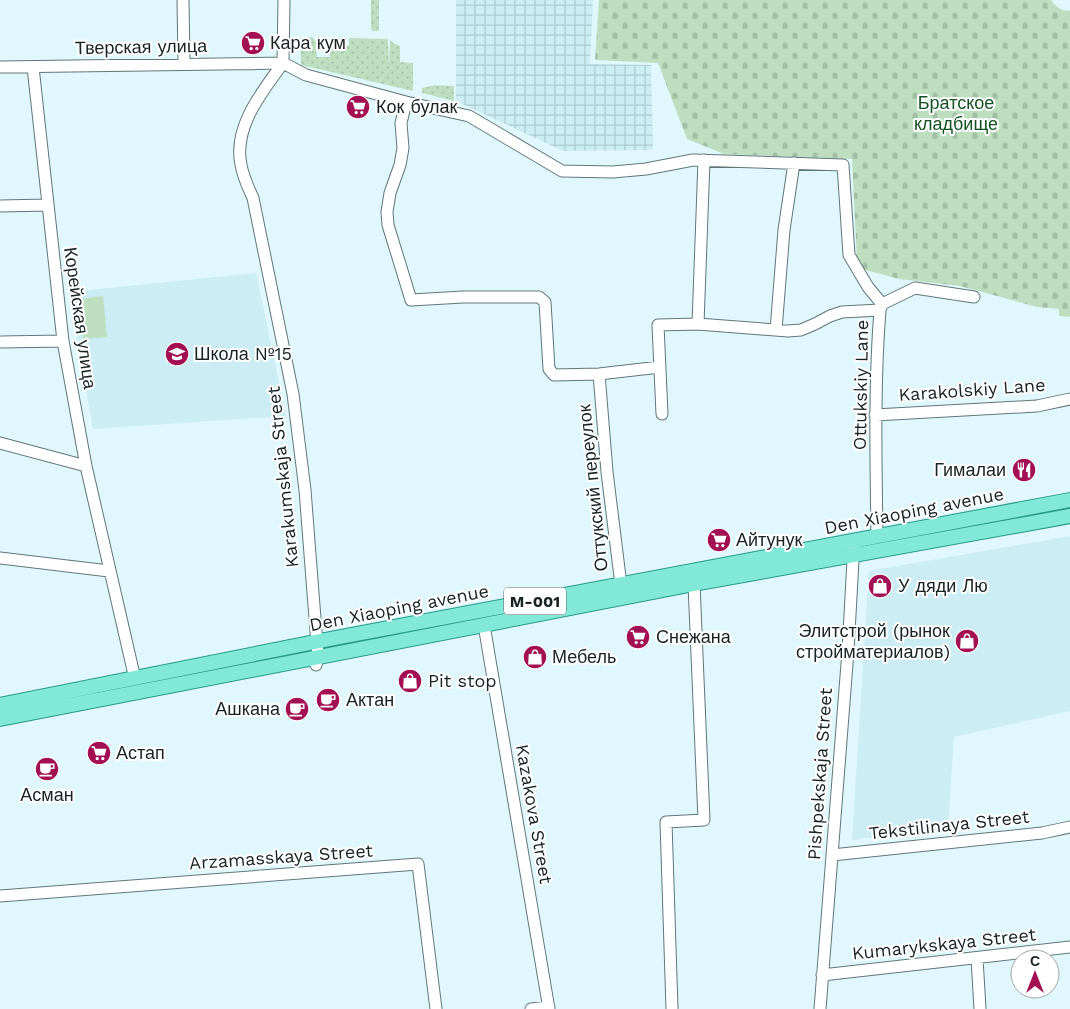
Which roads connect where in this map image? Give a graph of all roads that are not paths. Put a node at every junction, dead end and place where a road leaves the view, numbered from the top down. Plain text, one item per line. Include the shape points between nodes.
1 (183, 0) edge
2 (284, 0) edge
3 (184, 63) junction
4 (283, 63) junction
5 (34, 66) junction
6 (0, 67) edge
7 (406, 102) junction
8 (704, 160) junction
9 (794, 163) junction
10 (48, 205) junction
11 (0, 206) edge
12 (974, 297) dead end
13 (881, 307) junction
14 (698, 324) junction
15 (776, 330) junction
16 (63, 341) junction
17 (0, 342) edge
18 (660, 367) junction
19 (599, 374) junction
20 (1070, 399) edge
21 (662, 414) dead end
22 (875, 415) junction
23 (0, 443) edge
24 (86, 466) junction
25 (1070, 500) edge
26 (1070, 516) edge
27 (878, 537) junction
28 (854, 549) junction
29 (0, 558) edge
30 (109, 571) junction
31 (694, 584) junction
32 (622, 592) junction
33 (484, 625) junction
34 (316, 642) junction
35 (317, 661) junction
36 (135, 679) junction
37 (0, 705) edge
38 (0, 719) edge
39 (1070, 827) edge
40 (832, 855) junction
41 (0, 896) edge
42 (1070, 947) edge
43 (976, 958) junction
44 (822, 975) junction
45 (549, 1008) edge
46 (436, 1009) edge
47 (531, 1009) edge
48 (672, 1009) edge
49 (820, 1009) edge
50 (980, 1009) edge

1 - 3 street
2 - 4 street
3 - 4 street, Тверская улица
3 - 5 street, Тверская улица
4 - 7 street via 306,75
4 - 34 street, Karakumskaja Street via 254,104 240,145 240,162 253,198 293,394 305,495
5 - 6 street, Тверская улица
5 - 10 street, Корейская улица
7 - 8 street via 469,116 562,171 613,172
7 - 19 street via 402,156 387,212 411,300 539,297 546,302 549,370 554,375
8 - 9 street
8 - 14 street
9 - 13 street via 843,164 849,255
9 - 15 street via 784,230
10 - 11 street
10 - 16 street, Корейская улица
12 - 13 street via 915,288
13 - 15 street, Ottukskiy Lane via 842,312 801,330
13 - 22 street, Ottukskiy Lane
14 - 15 street, Ottukskiy Lane
14 - 18 street, Ottukskiy Lane via 658,325
16 - 17 street
16 - 24 street, Корейская улица
18 - 19 street
18 - 21 street, Ottukskiy Lane
19 - 32 street, Оттукский переулок
20 - 22 street, Karakolskiy Lane via 1036,406
22 - 27 street, Ottukskiy Lane
23 - 24 street
24 - 30 street, Корейская улица
25 - 27 main road, Den Xiaoping avenue / M-001
26 - 28 main road, Den Xiaoping avenue / M-001
27 - 28 main road, Den Xiaoping avenue / M-001
28 - 31 main road, Den Xiaoping avenue / M-001
28 - 32 main road, Den Xiaoping avenue / M-001 via 691,570
28 - 40 street, Pishpekskaja Street
29 - 30 street
30 - 36 street, Корейская улица
31 - 32 main road, Den Xiaoping avenue / M-001
31 - 48 street via 704,820 666,822
32 - 33 main road, Den Xiaoping avenue / M-001
32 - 34 main road, Den Xiaoping avenue / M-001
33 - 35 main road, Den Xiaoping avenue / M-001
33 - 45 street, Kazakova Street
34 - 35 street, Karakumskaja Street
34 - 36 main road, Den Xiaoping avenue / M-001
35 - 38 main road, Den Xiaoping avenue / M-001
36 - 37 main road, Den Xiaoping avenue / M-001
39 - 40 street, Tekstilinaya Street via 1042,833
40 - 44 street, Pishpekskaja Street
41 - 46 street, Arzamasskaya Street via 418,864
42 - 43 street, Kumarykskaya Street
43 - 44 street, Kumarykskaya Street
43 - 50 street
44 - 49 street, Pishpekskaja Street
45 - 47 street

